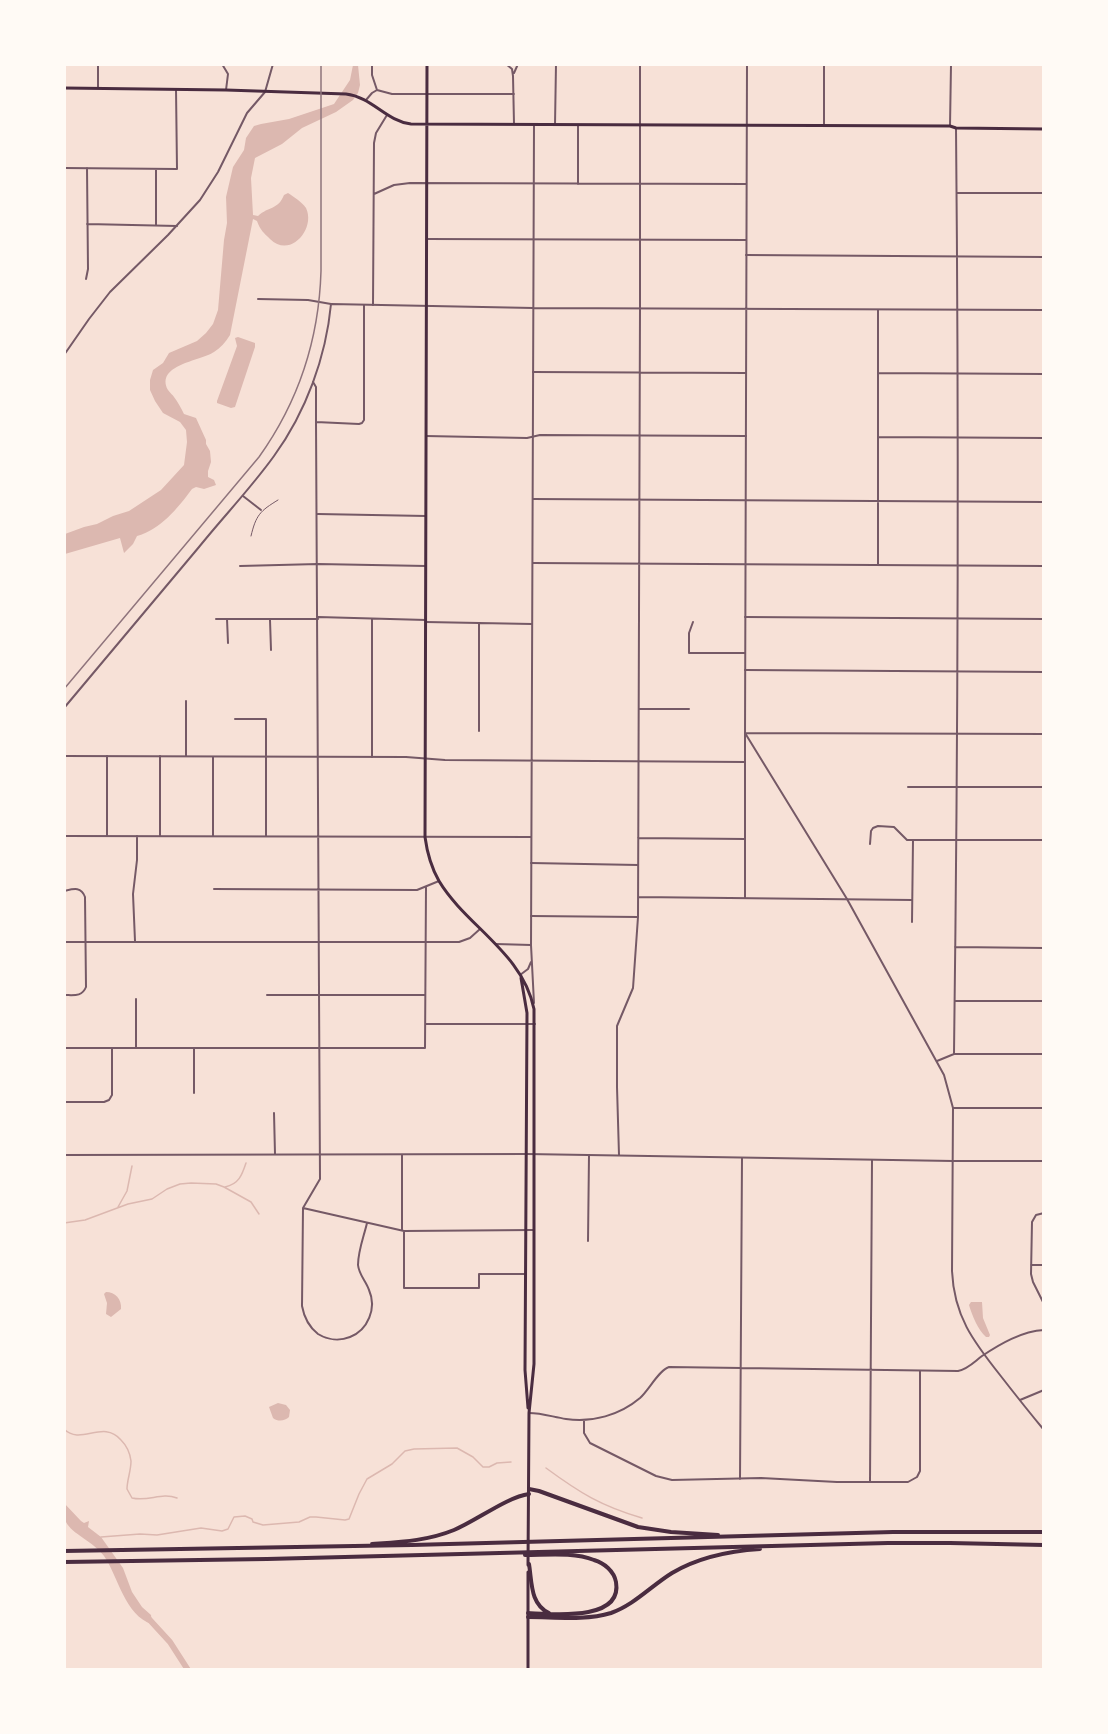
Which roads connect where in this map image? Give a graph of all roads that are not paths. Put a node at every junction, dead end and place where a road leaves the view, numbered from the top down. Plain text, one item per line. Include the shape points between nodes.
1 (98, 64) edge
2 (222, 64) edge
3 (273, 64) edge
4 (372, 64) edge
5 (427, 64) edge
6 (507, 64) edge
7 (518, 64) edge
8 (556, 64) edge
9 (640, 64) edge
10 (747, 64) edge
11 (824, 64) edge
12 (835, 64) edge
13 (864, 65) edge
14 (927, 65) edge
15 (951, 65) edge
16 (513, 76) junction
17 (64, 88) edge
18 (98, 88) junction
19 (176, 89) junction
20 (226, 90) junction
21 (377, 90) junction
22 (265, 92) junction
23 (426, 94) junction
24 (514, 94) junction
25 (366, 100) junction
26 (387, 115) junction
27 (426, 124) junction
28 (514, 124) junction
29 (534, 125) junction
30 (555, 125) junction
31 (578, 125) junction
32 (640, 125) junction
33 (746, 125) junction
34 (824, 125) junction
35 (951, 126) junction
36 (956, 128) junction
37 (1044, 129) edge
38 (64, 168) edge
39 (87, 168) junction
40 (156, 168) junction
41 (427, 183) junction
42 (534, 183) junction
43 (578, 184) junction
44 (640, 184) junction
45 (746, 184) junction
46 (957, 193) junction
47 (1044, 193) edge
48 (374, 194) junction
49 (87, 224) junction
50 (156, 225) junction
51 (177, 225) junction
52 (427, 238) junction
53 (533, 239) junction
54 (640, 240) junction
55 (746, 240) junction
56 (746, 255) junction
57 (957, 256) junction
58 (1044, 257) edge
59 (86, 279) dead end
60 (258, 299) dead end
61 (331, 304) junction
62 (364, 304) junction
63 (373, 305) junction
64 (426, 306) junction
65 (533, 308) junction
66 (640, 308) junction
67 (746, 309) junction
68 (878, 309) junction
69 (958, 310) junction
70 (1044, 310) edge
71 (64, 355) edge
72 (533, 372) junction
73 (640, 372) junction
74 (746, 373) junction
75 (878, 373) junction
76 (958, 374) junction
77 (1044, 374) edge
78 (313, 382) junction
79 (64, 418) edge
80 (316, 422) junction
81 (64, 425) edge
82 (426, 436) junction
83 (533, 436) junction
84 (639, 436) junction
85 (746, 436) junction
86 (878, 437) junction
87 (958, 437) junction
88 (1044, 438) edge
89 (243, 496) junction
90 (532, 499) junction
91 (639, 499) junction
92 (278, 500) dead end
93 (746, 500) junction
94 (878, 501) junction
95 (958, 501) junction
96 (1044, 502) edge
97 (261, 510) junction
98 (317, 514) junction
99 (426, 516) junction
100 (251, 536) dead end
101 (532, 563) junction
102 (639, 563) junction
103 (318, 564) junction
104 (746, 564) junction
105 (878, 565) junction
106 (958, 565) junction
107 (240, 566) dead end
108 (426, 566) junction
109 (1044, 566) edge
110 (745, 617) junction
111 (318, 618) junction
112 (957, 618) junction
113 (216, 619) dead end
114 (227, 619) junction
115 (270, 619) junction
116 (372, 619) junction
117 (1044, 619) edge
118 (426, 621) junction
119 (693, 622) dead end
120 (479, 623) junction
121 (532, 624) junction
122 (228, 643) dead end
123 (271, 650) dead end
124 (745, 653) junction
125 (745, 670) junction
126 (957, 672) junction
127 (1044, 672) edge
128 (186, 702) dead end
129 (64, 708) edge
130 (639, 709) junction
131 (689, 709) dead end
132 (235, 719) dead end
133 (479, 731) dead end
134 (745, 733) junction
135 (957, 734) junction
136 (1044, 734) edge
137 (64, 756) edge
138 (107, 756) junction
139 (160, 756) junction
140 (186, 756) junction
141 (213, 756) junction
142 (266, 757) junction
143 (319, 757) junction
144 (372, 757) junction
145 (425, 759) junction
146 (532, 761) junction
147 (638, 761) junction
148 (745, 762) junction
149 (908, 787) dead end
150 (957, 787) junction
151 (1044, 787) edge
152 (64, 836) edge
153 (108, 836) junction
154 (137, 836) junction
155 (160, 836) junction
156 (213, 836) junction
157 (266, 836) junction
158 (319, 837) junction
159 (425, 837) junction
160 (531, 837) junction
161 (638, 838) junction
162 (745, 839) junction
163 (913, 840) junction
164 (956, 840) junction
165 (1044, 840) edge
166 (870, 844) dead end
167 (531, 863) junction
168 (638, 865) junction
169 (439, 881) junction
170 (426, 887) junction
171 (214, 889) dead end
172 (320, 890) junction
173 (64, 891) edge
174 (638, 897) junction
175 (745, 898) junction
176 (847, 899) junction
177 (912, 900) junction
178 (531, 916) junction
179 (638, 917) junction
180 (912, 922) dead end
181 (480, 929) junction
182 (64, 942) edge
183 (86, 942) junction
184 (135, 942) junction
185 (320, 942) junction
186 (425, 942) junction
187 (496, 944) junction
188 (531, 945) junction
189 (955, 948) junction
190 (1044, 948) edge
191 (531, 959) junction
192 (520, 975) junction
193 (64, 995) edge
194 (267, 995) dead end
195 (320, 995) junction
196 (425, 995) junction
197 (136, 999) dead end
198 (955, 1001) junction
199 (1044, 1001) edge
200 (534, 1009) junction
201 (425, 1024) junction
202 (527, 1024) junction
203 (535, 1024) junction
204 (64, 1048) edge
205 (111, 1048) junction
206 (136, 1048) junction
207 (194, 1048) junction
208 (320, 1048) junction
209 (954, 1054) junction
210 (1044, 1054) edge
211 (937, 1061) junction
212 (194, 1093) dead end
213 (64, 1102) edge
214 (953, 1108) junction
215 (1044, 1108) edge
216 (274, 1113) dead end
217 (275, 1154) junction
218 (321, 1154) junction
219 (402, 1154) junction
220 (526, 1154) junction
221 (534, 1154) junction
222 (64, 1155) edge
223 (589, 1155) junction
224 (619, 1155) junction
225 (741, 1158) junction
226 (872, 1160) junction
227 (953, 1161) junction
228 (1044, 1161) edge
229 (303, 1208) junction
230 (1044, 1214) edge
231 (367, 1223) junction
232 (526, 1230) junction
233 (534, 1230) junction
234 (403, 1231) junction
235 (588, 1241) dead end
236 (1031, 1265) junction
237 (1044, 1265) edge
238 (526, 1274) junction
239 (1044, 1304) edge
240 (1044, 1330) edge
241 (984, 1355) junction
242 (740, 1368) junction
243 (871, 1370) junction
244 (920, 1371) junction
245 (1044, 1390) edge
246 (1020, 1400) junction
247 (529, 1413) junction
248 (584, 1420) junction
249 (1044, 1430) edge
250 (740, 1479) junction
251 (870, 1482) junction
252 (529, 1492) junction
253 (1044, 1532) edge
254 (755, 1536) junction
255 (812, 1545) junction
256 (1044, 1545) edge
257 (322, 1547) junction
258 (64, 1551) edge
259 (489, 1553) junction
260 (64, 1562) edge
261 (528, 1564) junction
262 (553, 1614) junction
263 (528, 1615) junction
264 (528, 1670) edge

1 - 18 street
2 - 20 street via 228,74
3 - 22 street
4 - 21 street
5 - 23 main road
6 - 16 street
7 - 16 street
8 - 30 street
9 - 32 street
10 - 33 street
11 - 34 street
12 - 13 street
13 - 14 street
14 - 15 street
15 - 35 street
16 - 24 street
17 - 18 main road
18 - 19 main road
19 - 20 main road
19 - 40 street via 177,169
20 - 22 main road
21 - 23 street
21 - 25 street
22 - 25 main road via 346,94
22 - 51 street via 247,114 210,185
23 - 24 street
23 - 27 main road
24 - 28 street
25 - 26 main road
26 - 27 main road via 405,123
26 - 48 street via 374,138
27 - 28 main road
27 - 41 main road
28 - 29 main road
29 - 30 main road
29 - 42 street
30 - 31 main road
31 - 32 main road
31 - 43 street
32 - 33 main road
32 - 44 street
33 - 34 main road
33 - 45 street
34 - 35 main road
35 - 36 main road
36 - 37 main road
36 - 46 street
38 - 39 street
39 - 40 street
39 - 49 street
40 - 50 street
41 - 42 street
41 - 48 street via 400,184
41 - 52 main road
42 - 43 street
42 - 53 street
43 - 44 street
44 - 45 street
44 - 54 street
45 - 55 street
46 - 47 street
46 - 57 street
48 - 63 street
49 - 50 street
49 - 59 street
50 - 51 street
51 - 71 street via 110,292
52 - 53 street
52 - 64 main road
53 - 54 street
53 - 65 street
54 - 55 street
54 - 66 street
55 - 56 street
56 - 57 street
56 - 67 street
57 - 58 street
57 - 69 street
60 - 61 street
61 - 62 street
61 - 78 street
62 - 63 street
62 - 80 street via 363,423
63 - 64 street
64 - 65 street
64 - 82 main road
65 - 66 street
65 - 72 street
66 - 67 street
66 - 73 street
67 - 68 street
67 - 74 street
68 - 69 street
68 - 75 street
69 - 70 street
69 - 76 street
72 - 73 street
72 - 83 street
73 - 74 street
73 - 84 street
74 - 85 street
75 - 76 street
75 - 86 street
76 - 77 street
76 - 87 street
78 - 80 street
78 - 89 street via 285,441
79 - 81 street
80 - 98 street
82 - 83 street
82 - 99 main road
83 - 84 street
83 - 90 street
84 - 85 street
84 - 91 street
85 - 93 street
86 - 87 street
86 - 94 street
87 - 88 street
87 - 95 street
89 - 97 street
89 - 129 street
90 - 91 street
90 - 101 street
91 - 93 street
91 - 102 street
92 - 97 lane
93 - 94 street
93 - 104 street
94 - 95 street
94 - 105 street
95 - 96 street
95 - 106 street
97 - 100 lane
98 - 99 street
98 - 103 street
99 - 108 main road
101 - 102 street
101 - 121 street
102 - 104 street
102 - 130 street
103 - 107 street
103 - 108 street
103 - 111 street
104 - 105 street
104 - 110 street
105 - 106 street
106 - 109 street
106 - 112 street
108 - 118 main road
110 - 112 street
110 - 124 street
111 - 115 street
111 - 116 street
111 - 143 street
112 - 117 street
112 - 126 street
113 - 114 street
114 - 115 street
114 - 122 street
115 - 123 street
116 - 118 street
116 - 144 street
118 - 120 street
118 - 145 main road
119 - 124 street via 689,653
120 - 121 street
120 - 133 street
121 - 146 street
124 - 125 street
125 - 126 street
125 - 134 street
126 - 127 street
126 - 135 street
128 - 140 street
130 - 131 street
130 - 147 street
132 - 142 street via 266,719
134 - 135 street
134 - 148 street
134 - 176 street
135 - 136 street
135 - 150 street
137 - 138 street
138 - 139 street
138 - 153 street
139 - 140 street
139 - 155 street
140 - 141 street
141 - 142 street
141 - 156 street
142 - 143 street
142 - 157 street
143 - 144 street
143 - 158 street
144 - 145 street
145 - 146 street
145 - 159 main road
146 - 147 street
146 - 160 street
147 - 148 street
147 - 161 street
148 - 162 street
149 - 150 street
150 - 151 street
150 - 164 street
152 - 153 street
153 - 154 street
154 - 155 street
154 - 184 street
155 - 156 street
156 - 157 street
157 - 158 street
158 - 159 street
158 - 172 street
159 - 160 street
159 - 169 main road
160 - 167 street
161 - 162 street
161 - 168 street
162 - 175 street
163 - 164 street
163 - 166 street via 907,840 894,827 878,826 871,830
163 - 177 street
164 - 165 street
164 - 189 street
167 - 168 street
167 - 178 street
168 - 174 street
169 - 170 street
169 - 181 main road
170 - 172 street
170 - 186 street
171 - 172 street
172 - 185 street
173 - 183 street via 77,889 84,894
174 - 175 street
174 - 179 street
175 - 176 street
176 - 177 street
176 - 211 street
177 - 180 street
178 - 179 street
178 - 188 street
179 - 224 street via 633,988 617,1026
181 - 186 street via 466,941
181 - 187 main road
182 - 183 street
183 - 184 street
183 - 193 street via 85,990 78,995
184 - 185 street
185 - 186 street
185 - 195 street
186 - 196 street
187 - 188 street
187 - 192 main road
188 - 191 street
189 - 190 street
189 - 198 street
191 - 192 street via 528,969
191 - 200 street
192 - 200 main road via 530,991
192 - 202 main road
194 - 195 street
195 - 196 street
195 - 208 street
196 - 201 street
197 - 206 street
198 - 199 street
198 - 209 street
200 - 203 main road
201 - 202 street
201 - 208 street via 425,1048
202 - 203 street
202 - 220 main road
203 - 221 main road
204 - 205 street
205 - 206 street
205 - 213 street via 110,1098 104,1102
206 - 207 street
207 - 208 street
207 - 212 street
208 - 218 street
209 - 210 street
209 - 211 street
211 - 214 street
214 - 215 street
214 - 227 street
216 - 217 street
217 - 218 street
217 - 222 street
218 - 219 street
218 - 229 street via 320,1179
219 - 220 street
219 - 234 street
220 - 221 street
220 - 232 main road
221 - 223 street
221 - 233 main road
223 - 224 street
223 - 235 street
224 - 225 street
225 - 226 street
225 - 242 street
226 - 227 street
226 - 243 street
227 - 228 street
227 - 241 street via 954,1296 963,1323
229 - 231 street
229 - 231 street via 303,1312 310,1326 328,1338 354,1335 371,1315 371,1295 358,1264
230 - 236 street via 1036,1215 1032,1221
231 - 234 street
232 - 233 street
232 - 234 street
232 - 238 main road
233 - 247 main road via 534,1364
234 - 238 street via 404,1288 479,1288 479,1274
236 - 237 street
236 - 239 street via 1033,1282
238 - 247 main road via 525,1370
240 - 241 street via 1018,1336
241 - 244 street via 958,1371
241 - 246 street
242 - 243 street
242 - 248 street via 665,1368 632,1404 609,1415
242 - 250 street
243 - 244 street
243 - 251 street
244 - 251 street via 919,1474 908,1482
245 - 246 street
246 - 249 street
247 - 248 street
247 - 252 main road
248 - 250 street via 585,1437 590,1443 656,1476 682,1480
250 - 251 street
252 - 254 highway via 539,1491 647,1529
252 - 257 highway via 454,1530 431,1537
252 - 261 main road
253 - 254 highway
254 - 257 highway
255 - 256 highway
255 - 259 highway
255 - 263 highway via 711,1556 681,1568 630,1604 604,1615
257 - 258 highway
259 - 260 highway
259 - 262 highway via 586,1557 612,1572 616,1591 603,1607 584,1614
261 - 262 highway via 535,1600 544,1611
261 - 263 main road
262 - 263 highway
263 - 264 main road

